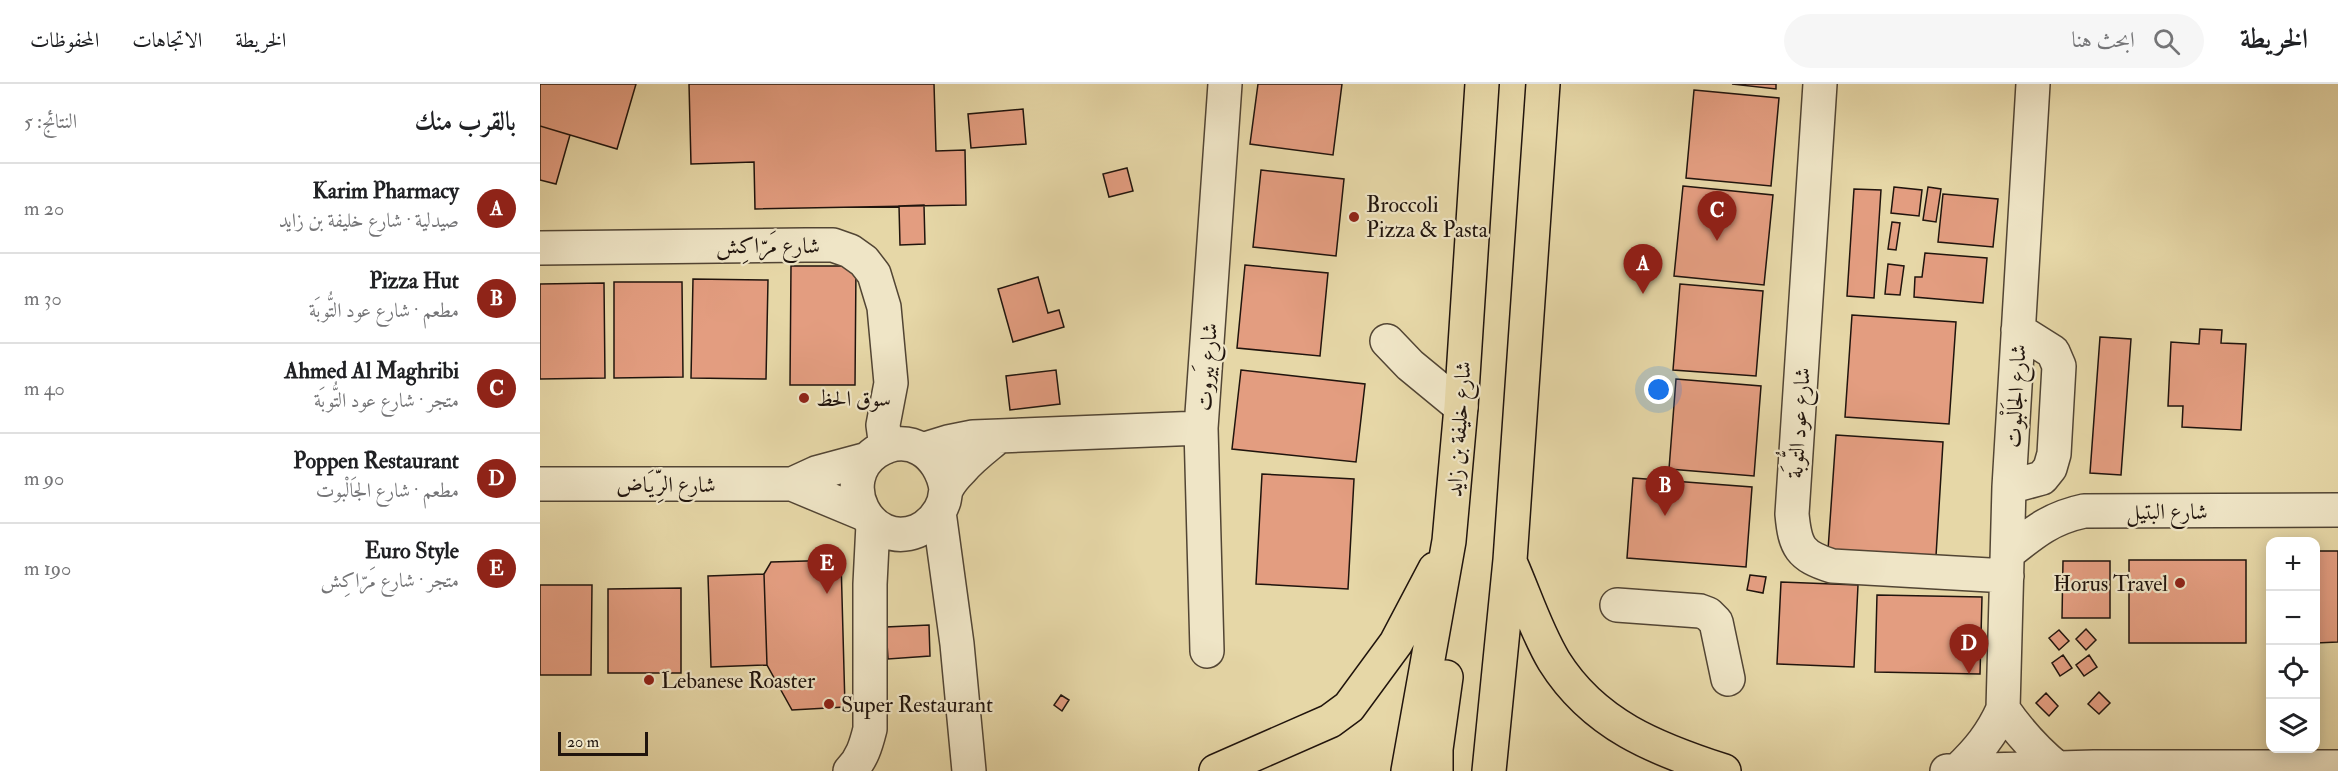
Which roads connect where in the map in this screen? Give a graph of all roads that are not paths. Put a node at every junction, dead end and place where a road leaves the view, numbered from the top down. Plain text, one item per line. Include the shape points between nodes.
1 (1225, 84) edge
2 (1482, 84) edge
3 (1543, 84) edge
4 (1820, 84) edge
5 (2033, 84) edge
6 (540, 248) edge
7 (2018, 330) junction
8 (1387, 341) dead end
9 (1461, 407) junction
10 (1202, 428) junction
11 (999, 436) junction
12 (896, 450) junction
13 (1457, 460) junction
14 (540, 484) edge
15 (792, 484) junction
16 (2009, 487) junction
17 (942, 501) junction
18 (2338, 510) edge
19 (868, 519) junction
20 (1449, 541) junction
21 (1510, 560) junction
22 (2008, 564) junction
23 (1617, 604) dead end
24 (1206, 651) dead end
25 (1728, 679) dead end
26 (2003, 709) junction
27 (2338, 767) edge
28 (2057, 768) junction
29 (1948, 770) edge
30 (850, 771) edge
31 (969, 771) edge
32 (1216, 771) edge
33 (1408, 771) edge
34 (1436, 771) edge
35 (1488, 771) edge
36 (1724, 771) edge

1 - 10 street, شارع بَيروت
2 - 9 main road, شارع خليفة بن زايد
3 - 21 main road
4 - 22 street, شارع عود التُّوبَة via 1792,514 1794,536 1800,549 1813,560 1832,566
5 - 7 street, شارع الجَالْبوت
6 - 12 street, شارع مَرّاكِش via 833,245 850,251 874,274 884,307 891,383 906,423
7 - 16 street, شارع الجَالْبوت
7 - 16 street via 2054,352 2059,366 2050,468 2042,478
8 - 9 street
9 - 13 main road, شارع خليفة بن زايد
10 - 11 street, شارع الرِّيَاض
10 - 24 street, شارع بَيروت
11 - 12 street, شارع الرِّيَاض
11 - 17 street via 961,470
12 - 15 street, شارع الرِّيَاض via 824,470
12 - 17 street via 932,457 940,466
12 - 19 street via 857,480 857,492
13 - 20 main road, شارع خليفة بن زايد
13 - 34 main road via 1467,487 1468,528 1437,739
14 - 15 street, شارع الرِّيَاض
15 - 19 street, شارع الرِّيَاض
16 - 22 street, شارع الجَالْبوت
17 - 19 street via 929,524 916,531 886,531
17 - 31 street
18 - 22 street, شارع البتيل via 2084,511 2047,523
19 - 30 street via 870,729 858,763
20 - 32 main road via 1396,643 1349,706 1330,721
20 - 33 main road, شارع خليفة بن زايد
21 - 35 main road
21 - 36 main road via 1555,661 1579,691 1633,736 1668,753
22 - 26 street, شارع الجَالْبوت
23 - 25 street via 1708,614 1716,622
26 - 28 street via 2037,752
26 - 29 street, شارع الجَالْبوت via 1977,753
27 - 28 street
28 - 29 street

